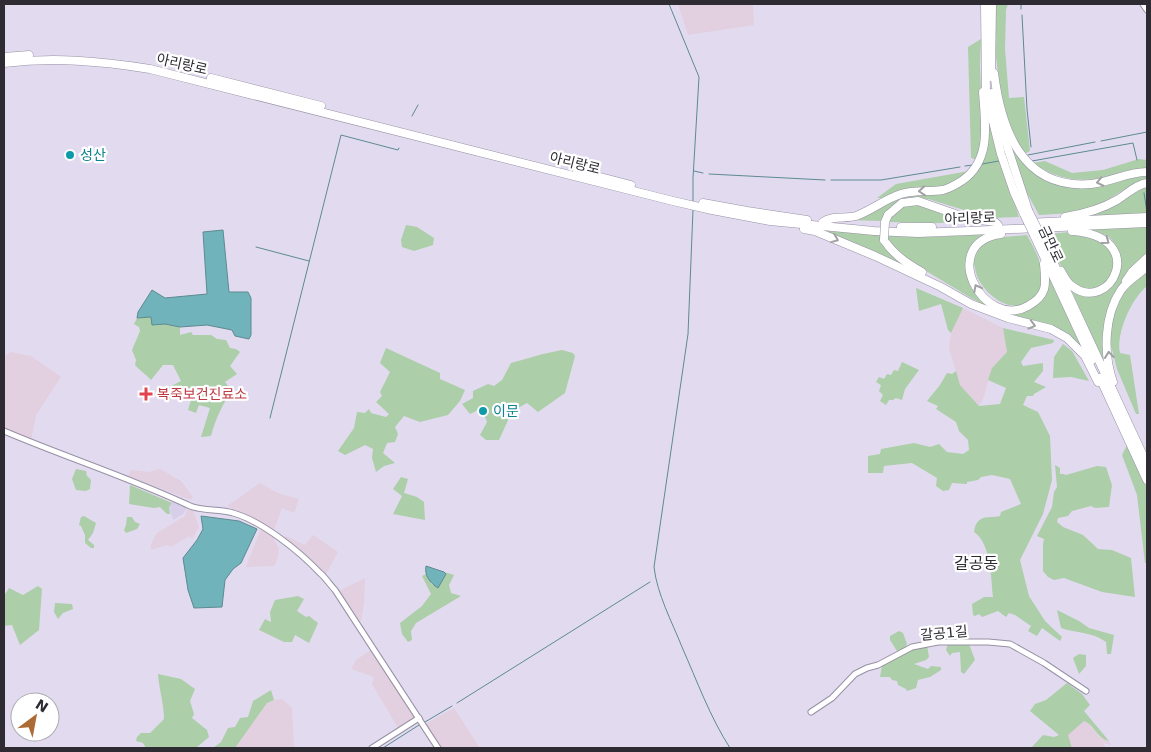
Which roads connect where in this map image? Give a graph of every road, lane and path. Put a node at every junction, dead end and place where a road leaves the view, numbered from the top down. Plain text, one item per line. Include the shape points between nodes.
1 (985, 4) edge
2 (992, 4) edge
3 (1143, 4) edge
4 (1147, 10) edge
5 (4, 57) edge
6 (4, 62) edge
7 (990, 72) junction
8 (986, 93) junction
9 (1147, 172) edge
10 (1147, 183) edge
11 (673, 198) junction
12 (712, 207) junction
13 (1026, 212) junction
14 (1147, 217) edge
15 (823, 222) junction
16 (791, 223) junction
17 (1147, 223) edge
18 (1060, 224) junction
19 (998, 225) junction
20 (1009, 230) junction
21 (1037, 236) junction
22 (1044, 257) junction
23 (1147, 258) edge
24 (1054, 265) junction
25 (1147, 267) edge
26 (1121, 289) junction
27 (973, 303) junction
28 (1101, 381) junction
29 (1118, 402) junction
30 (4, 431) edge
31 (1147, 464) edge
32 (1147, 480) edge
33 (1086, 691) dead end
34 (811, 712) dead end
35 (419, 718) junction
36 (372, 748) edge
37 (438, 748) edge

1 - 8 highway, 금만로
2 - 7 highway, 금만로
3 - 4 street
5 - 11 highway, 아리랑로 via 62,54 151,64
6 - 11 highway, 아리랑로 via 62,59 150,69
9 -> 7 highway via 1080,184 1056,179 1033,167 1016,148 1003,119 994,73
7 - 13 highway, 금만로 via 994,106
8 - 13 highway, 금만로 via 1001,154 1014,192
8 -> 15 highway via 983,92 986,140 975,170 967,177 950,188 902,194 858,215
10 - 18 highway via 1094,212 1060,218
11 - 12 highway, 아리랑로
12 - 15 highway, 아리랑로
12 - 16 highway, 아리랑로
13 - 21 highway, 금만로, bridge
14 - 18 highway, 아리랑로
15 - 19 highway, 아리랑로 via 894,227
16 - 20 highway, 아리랑로 via 918,233
16 -> 27 highway via 794,227 815,231 875,256
17 - 18 highway, 아리랑로
18 - 19 highway, 아리랑로
18 - 20 highway, 아리랑로
18 -> 24 highway via 1065,230 1082,231 1106,239 1119,258 1118,269 1116,277 1103,290 1086,292 1071,286
19 - 27 highway, bridge via 918,201 902,202 888,215 884,240 890,250 912,268
22 -> 20 highway via 1044,292 1036,302 1012,312 984,299 975,286 969,256 981,240
21 - 22 highway, 금만로
21 - 24 highway, 금만로
22 - 28 highway, 금만로
23 - 26 highway
24 - 29 highway, 금만로
25 - 26 highway
29 -> 26 highway via 1107,339 1111,309
27 -> 28 highway via 1067,338 1085,356 1098,382
28 - 32 highway, 금만로
29 - 31 highway, 금만로
30 - 35 street via 150,487 190,506 224,510 252,520 319,571 335,590
33 - 34 street, 갈공1길 via 1010,644 938,642 912,647 855,674 832,698
35 - 36 street
35 - 37 street

